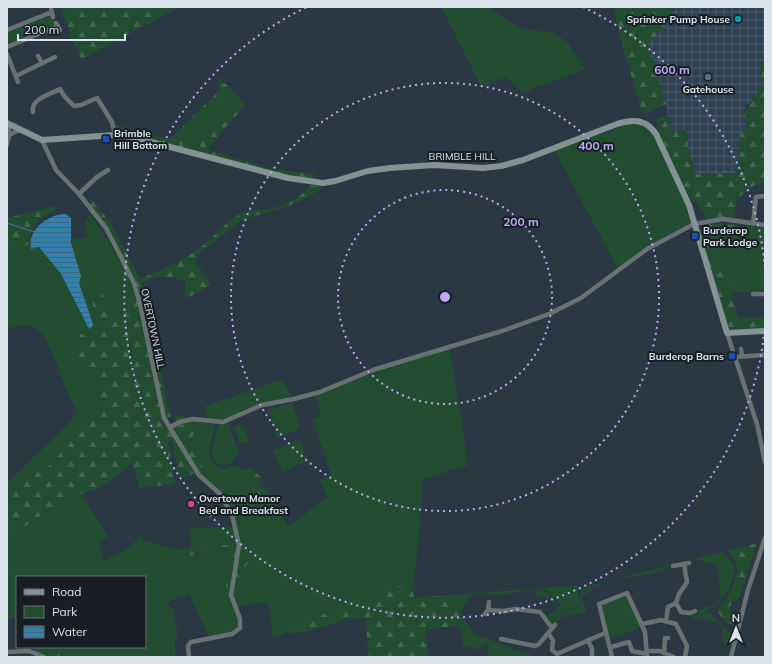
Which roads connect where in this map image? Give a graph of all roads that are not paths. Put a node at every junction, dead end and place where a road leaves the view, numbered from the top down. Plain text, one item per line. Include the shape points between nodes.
1 (52, 12) dead end
2 (58, 26) dead end
3 (7, 30) edge
4 (7, 47) edge
5 (7, 54) edge
6 (38, 56) dead end
7 (55, 57) dead end
8 (42, 63) junction
9 (16, 76) junction
10 (18, 82) dead end
11 (94, 92) dead end
12 (97, 98) junction
13 (27, 110) dead end
14 (8, 124) edge
15 (19, 130) junction
16 (9, 135) junction
17 (115, 135) junction
18 (42, 140) junction
19 (7, 145) edge
20 (108, 170) dead end
21 (79, 194) junction
22 (765, 196) edge
23 (694, 224) junction
24 (753, 224) junction
25 (765, 225) edge
26 (753, 294) dead end
27 (765, 294) edge
28 (765, 331) edge
29 (727, 333) junction
30 (741, 349) dead end
31 (765, 355) edge
32 (742, 356) junction
33 (735, 357) junction
34 (171, 427) junction
35 (765, 462) edge
36 (765, 538) edge
37 (673, 566) dead end
38 (489, 602) dead end
39 (676, 603) junction
40 (695, 611) dead end
41 (666, 621) junction
42 (642, 624) junction
43 (548, 633) junction
44 (605, 633) junction
45 (668, 638) dead end
46 (501, 639) dead end
47 (588, 640) junction
48 (611, 647) junction
49 (7, 652) edge
50 (664, 653) junction
51 (647, 654) edge
52 (558, 656) edge
53 (44, 657) edge
54 (189, 657) edge
55 (592, 657) edge
56 (612, 657) edge
57 (674, 657) edge
58 (685, 657) edge
59 (732, 657) edge

1 - 3 street
2 - 4 street
5 - 9 street
6 - 8 street
7 - 8 street
8 - 9 street
9 - 10 street
11 - 12 street
12 - 13 street via 74,106 59,87 37,101 33,111
12 - 17 street via 112,122
14 - 15 main road
14 - 16 street
15 - 16 street
15 - 18 main road
16 - 19 street
17 - 18 main road, BRIMBLE HILL
17 - 23 main road, BRIMBLE HILL via 150,141 288,178 323,183 390,168 434,165 483,168 501,166 617,124 639,120 650,126 656,134 683,190
18 - 21 street, OVERTOWN HILL via 56,170
20 - 21 street via 96,177
21 - 34 street, OVERTOWN HILL via 109,234 132,279 142,309 163,414
22 - 24 street via 756,197
23 - 24 street via 723,219
23 - 29 main road, BRIMBLE HILL
23 - 34 street via 647,249 581,298 549,314 373,370 320,392 262,405 223,422 193,419
24 - 25 street
26 - 27 street
28 - 29 main road
29 - 33 street
30 - 32 street
31 - 32 street
32 - 33 street
33 - 35 street via 757,424
34 - 54 street, OVERTOWN HILL via 199,475 220,494 228,506 239,545 231,595 240,619 240,628 232,634 191,642 188,646
36 - 59 street via 748,590
37 - 39 street via 686,564 687,582
38 - 43 street via 486,612 515,609 540,612 554,626
39 - 40 street via 681,612
39 - 41 street via 668,607
41 - 42 street via 654,620
41 - 58 street via 678,628 687,646
42 - 44 street via 627,593 599,604
42 - 51 street via 647,638
43 - 46 street via 535,646
43 - 52 street via 553,640 552,652
44 - 47 street
44 - 48 street
45 - 50 street via 665,638
47 - 52 street via 563,650
47 - 55 street
48 - 51 street via 629,642 632,651
48 - 56 street
49 - 53 street via 29,651
50 - 51 street via 660,651
50 - 57 street

